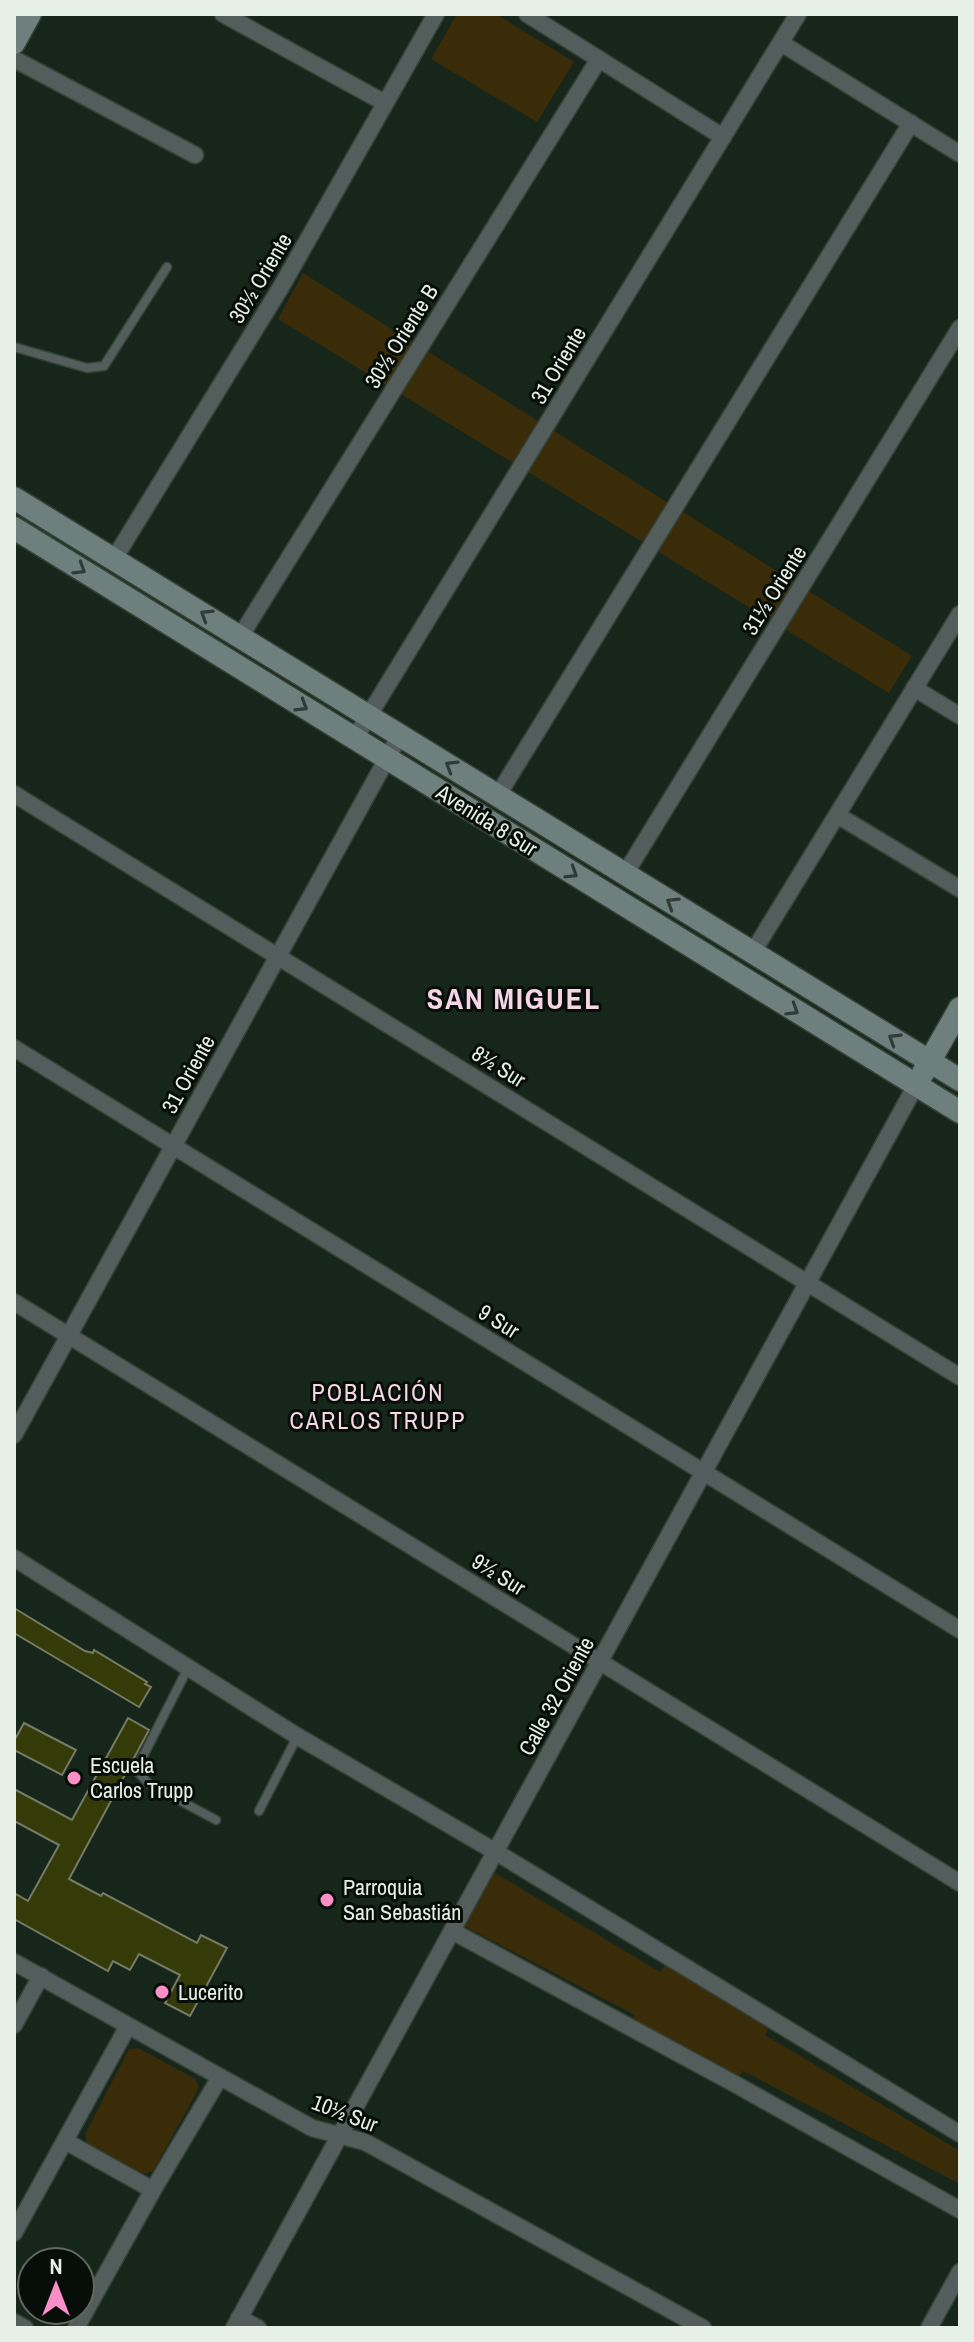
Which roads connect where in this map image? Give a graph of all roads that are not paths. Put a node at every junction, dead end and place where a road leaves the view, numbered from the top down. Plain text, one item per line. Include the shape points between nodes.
1 (30, 14) edge
2 (223, 14) edge
3 (436, 14) edge
4 (527, 14) edge
5 (798, 14) edge
6 (14, 43) edge
7 (781, 43) junction
8 (14, 59) edge
9 (599, 59) junction
10 (385, 103) junction
11 (911, 123) junction
12 (723, 137) junction
13 (960, 154) edge
14 (195, 155) dead end
15 (167, 267) dead end
16 (960, 328) edge
17 (14, 347) edge
18 (14, 498) edge
19 (14, 528) edge
20 (114, 559) junction
21 (960, 614) edge
22 (240, 637) junction
23 (914, 688) junction
24 (369, 716) junction
25 (960, 716) edge
26 (400, 735) junction
27 (355, 738) junction
28 (387, 758) junction
29 (14, 794) edge
30 (498, 795) junction
31 (837, 815) junction
32 (625, 874) junction
33 (960, 889) edge
34 (753, 952) junction
35 (278, 956) junction
36 (960, 1008) edge
37 (14, 1048) edge
38 (930, 1061) junction
39 (960, 1080) edge
40 (916, 1085) junction
41 (960, 1112) edge
42 (173, 1146) junction
43 (808, 1283) junction
44 (14, 1302) edge
45 (69, 1335) junction
46 (960, 1377) edge
47 (14, 1435) edge
48 (703, 1473) junction
49 (14, 1558) edge
50 (960, 1630) edge
51 (600, 1662) junction
52 (188, 1668) junction
53 (297, 1736) junction
54 (259, 1811) dead end
55 (216, 1820) dead end
56 (496, 1852) junction
57 (960, 1883) edge
58 (452, 1931) junction
59 (14, 1962) edge
60 (41, 1976) junction
61 (14, 2025) edge
62 (128, 2026) junction
63 (220, 2077) junction
64 (960, 2134) edge
65 (339, 2136) junction
66 (65, 2141) junction
67 (153, 2190) junction
68 (960, 2210) edge
69 (14, 2233) edge
70 (960, 2272) edge
71 (14, 2322) edge
72 (237, 2323) edge
73 (25, 2328) edge
74 (76, 2328) edge
75 (258, 2328) edge
76 (703, 2328) edge
77 (929, 2328) edge

1 - 6 street
2 - 10 street
3 - 10 street, 30½ Oriente
4 - 9 street
5 - 7 street, 31 Oriente
7 - 11 street
7 - 12 street, 31 Oriente
8 - 14 street
9 - 12 street
9 - 22 street, 30½ Oriente B
10 - 20 street, 30½ Oriente via 281,287
11 - 13 street
11 - 30 street
12 - 24 street, 31 Oriente
15 - 17 lane via 104,366 87,368
16 - 32 street, 31½ Oriente
18 - 20 street, Avenida 8 Sur
19 -> 27 street, Avenida 8 Sur
22 -> 20 street, Avenida 8 Sur
21 - 23 street
22 - 24 street, Avenida 8 Sur
23 - 25 street
23 - 31 street
24 - 26 street, Avenida 8 Sur
24 - 27 street, 31 Oriente
26 - 28 street, 31 Oriente
30 -> 26 street, Avenida 8 Sur
27 - 28 street, Avenida 8 Sur
28 - 35 street, 31 Oriente
28 -> 40 street, Avenida 8 Sur
29 - 35 street, 8½ Sur
30 - 32 street, Avenida 8 Sur
31 - 33 street
31 - 34 street
34 -> 32 street, Avenida 8 Sur
38 -> 34 street, Avenida 8 Sur
35 - 42 street, 31 Oriente
35 - 43 street, 8½ Sur
36 - 38 street
37 - 42 street, 9 Sur
38 - 39 street, Avenida 8 Sur
38 - 40 street
40 - 41 street, Avenida 8 Sur
40 - 43 street, Calle 32 Oriente
42 - 45 street, 31 Oriente
42 - 48 street, 9 Sur
43 - 46 street, 8½ Sur
43 - 48 street, Calle 32 Oriente
44 - 45 street, 9½ Sur
45 - 47 street, 31 Oriente
45 - 51 street, 9½ Sur
48 - 50 street, 9 Sur
48 - 51 street, Calle 32 Oriente
49 - 52 street
51 - 56 street, Calle 32 Oriente
51 - 57 street, 9½ Sur
52 - 53 street
52 - 55 lane via 136,1770 149,1784
53 - 54 lane
53 - 56 street
56 - 58 street, Calle 32 Oriente
56 - 64 street
58 - 65 street, Calle 32 Oriente
58 - 68 street
59 - 60 street, 10½ Sur
60 - 61 street
60 - 62 street, 10½ Sur
62 - 63 street, 10½ Sur
62 - 66 street
63 - 65 street, 10½ Sur via 312,2128
63 - 67 street
65 - 72 street, Calle 32 Oriente
65 - 76 street, 10½ Sur via 365,2142
66 - 67 street
66 - 69 street
67 - 74 street
70 - 77 street
71 - 73 street
72 - 75 street

